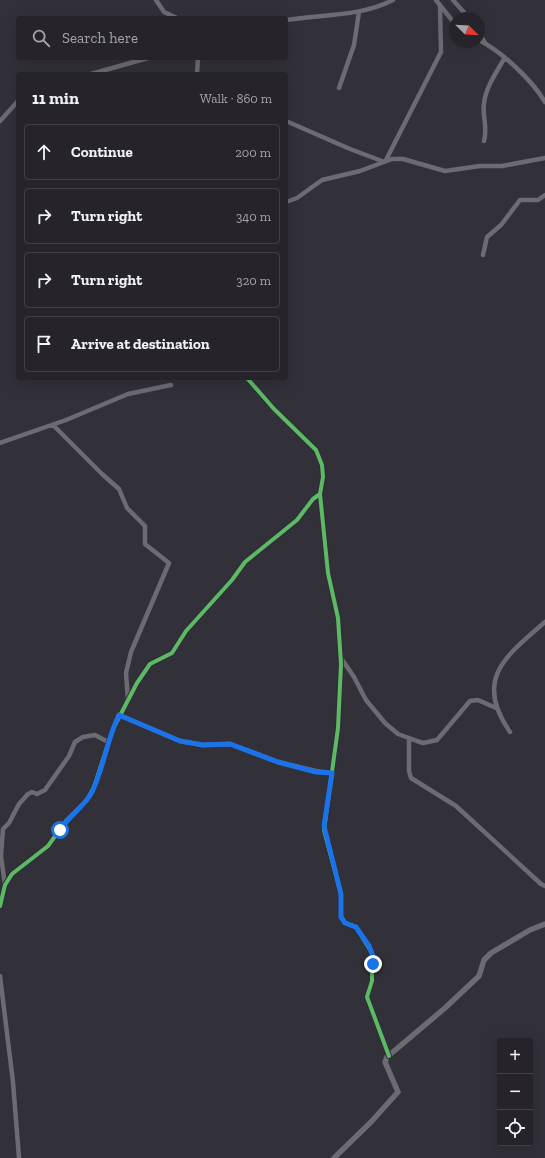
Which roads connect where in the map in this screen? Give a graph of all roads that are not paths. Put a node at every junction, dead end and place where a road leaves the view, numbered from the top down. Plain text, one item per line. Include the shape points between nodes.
1 (156, 0) edge
2 (393, 0) edge
3 (436, 0) edge
4 (454, 0) edge
5 (440, 6) junction
6 (359, 12) junction
7 (464, 12) edge
8 (173, 16) edge
9 (449, 17) edge
10 (288, 20) edge
11 (486, 44) edge
12 (504, 59) junction
13 (141, 60) edge
14 (198, 60) edge
15 (98, 72) edge
16 (198, 72) edge
17 (339, 88) dead end
18 (545, 102) edge
19 (16, 103) edge
20 (0, 121) edge
21 (288, 122) edge
22 (484, 140) dead end
23 (545, 158) edge
24 (384, 161) junction
25 (545, 195) edge
26 (288, 201) edge
27 (483, 255) dead end
28 (249, 380) edge
29 (171, 385) dead end
30 (53, 425) junction
31 (0, 443) edge
32 (320, 494) junction
33 (545, 622) edge
34 (340, 656) junction
35 (128, 700) junction
36 (496, 708) junction
37 (119, 715) junction
38 (510, 732) dead end
39 (409, 738) junction
40 (108, 742) junction
41 (332, 773) junction
42 (6, 885) junction
43 (545, 886) edge
44 (0, 906) edge
45 (545, 924) edge
46 (0, 976) edge
47 (388, 1056) junction
48 (19, 1158) edge
49 (334, 1158) edge

1 - 8 street via 164,12
2 - 6 street
3 - 5 street
4 - 7 street
5 - 9 street
5 - 24 street via 441,52
6 - 10 street
6 - 17 street via 354,45
11 - 12 street
12 - 18 street via 531,83
12 - 22 street via 486,92
13 - 15 street
14 - 16 street
19 - 20 street
21 - 24 street via 350,150
23 - 24 street via 502,166 445,171 403,159
24 - 26 street via 360,172 322,180
25 - 27 street via 538,200 520,200 501,225 487,237
28 - 32 street via 316,450 322,465
29 - 30 street via 128,394
30 - 31 street
30 - 35 street via 119,488 127,508 145,526 145,544 169,563 131,652 126,674
32 - 34 street via 328,573 336,605
32 - 35 street via 297,520 245,562 186,631 172,653 150,664
33 - 36 street via 519,643 502,665 494,683
34 - 39 street via 366,700 385,724 398,734
34 - 41 street via 338,721
35 - 37 street
36 - 38 street
36 - 39 street via 474,700 434,742 423,743
37 - 40 street
37 - 41 street via 180,741 203,745 230,744 278,762 316,772
39 - 43 street via 411,778 456,806
40 - 42 street via 94,787 87,800 66,821 48,846 21,865
40 - 42 street via 95,735 79,738 45,792 32,792 19,804 9,824 4,827 3,833 1,856
41 - 47 street via 324,826 341,894 341,917 345,923 356,927 372,953 373,973 367,997
42 - 44 street
45 - 47 street via 491,952 484,960 479,976
46 - 48 street
47 - 49 street via 385,1062 398,1092

